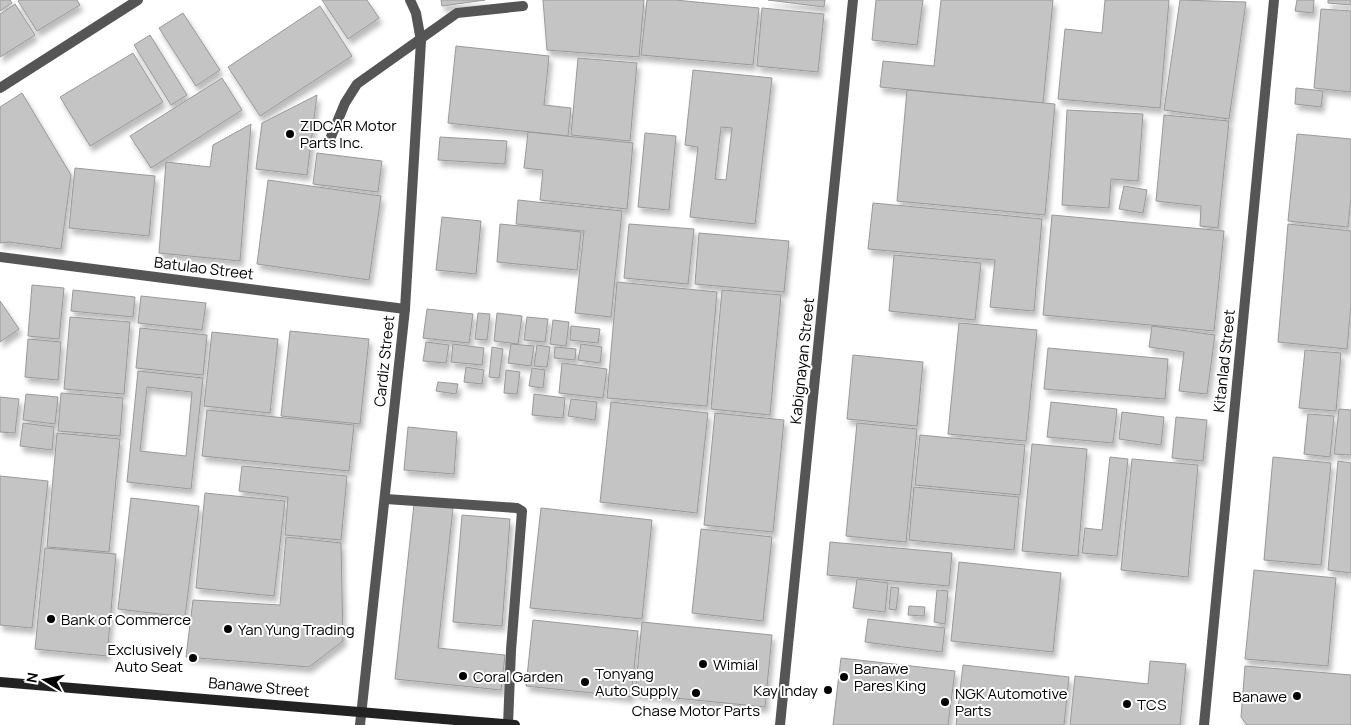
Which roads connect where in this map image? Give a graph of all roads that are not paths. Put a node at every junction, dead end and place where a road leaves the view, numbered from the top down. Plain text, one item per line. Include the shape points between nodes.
1 (138, 0) edge
2 (410, 0) edge
3 (853, 0) edge
4 (1274, 0) edge
5 (523, 6) dead end
6 (420, 41) junction
7 (0, 88) edge
8 (328, 144) dead end
9 (0, 257) edge
10 (405, 309) junction
11 (386, 499) junction
12 (0, 682) edge
13 (361, 711) junction
14 (360, 725) edge
15 (508, 725) edge
16 (515, 725) edge
17 (780, 725) edge
18 (1204, 725) edge

1 - 7 street
2 - 6 street, Cardiz Street via 416,13
3 - 17 street, Kabignayan Street
4 - 18 street, Kitanlad Street
5 - 6 street via 457,13
6 - 8 street via 357,84 345,103
6 - 10 street, Cardiz Street
9 - 10 street, Batulao Street
10 - 11 street, Cardiz Street
11 - 13 street, Cardiz Street
11 - 15 street via 517,508 522,511
12 - 13 main road, Banawe Street
13 - 14 street, Cardiz Street
13 - 15 main road, Banawe Street
15 - 16 main road, Banawe Street

